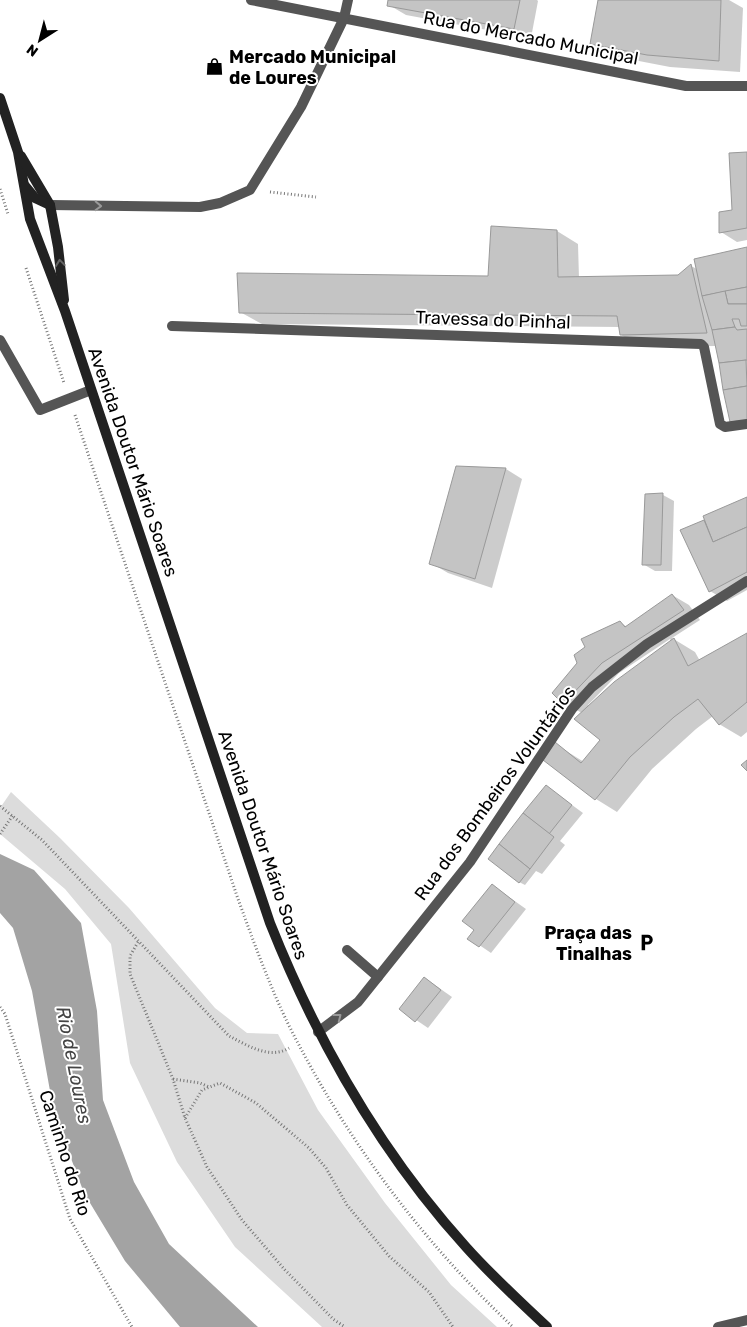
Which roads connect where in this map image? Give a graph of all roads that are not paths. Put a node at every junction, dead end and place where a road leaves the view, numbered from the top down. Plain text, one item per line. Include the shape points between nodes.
1 (251, 0) edge
2 (348, 0) edge
3 (344, 18) junction
4 (747, 86) edge
5 (0, 98) edge
6 (18, 152) junction
7 (24, 185) junction
8 (50, 205) junction
9 (65, 311) junction
10 (172, 326) dead end
11 (0, 340) edge
12 (91, 390) junction
13 (747, 424) edge
14 (747, 581) edge
15 (347, 950) dead end
16 (378, 977) junction
17 (318, 1032) junction
18 (747, 1320) edge
19 (547, 1327) edge
20 (718, 1327) edge

1 - 3 street, Rua do Mercado Municipal
2 - 3 street
3 - 4 street, Rua do Mercado Municipal via 686,86
8 -> 3 street via 200,207 220,203 250,190 300,107
5 - 6 street, Avenida Doutor Mário Soares
6 - 7 street, Avenida Doutor Mário Soares
6 - 8 street, Avenida Doutor Mário Soares
7 - 8 street via 35,198
7 - 9 street, Avenida Doutor Mário Soares via 30,219
9 -> 8 street, Avenida Doutor Mário Soares
9 - 12 street, Avenida Doutor Mário Soares
10 - 13 street, Travessa do Pinhal via 701,344 720,424 725,427
11 - 12 street via 40,410
12 - 17 street, Avenida Doutor Mário Soares via 270,922
14 - 16 street, Rua dos Bombeiros Voluntários via 647,644 592,687 572,709 470,862
15 - 16 street
17 -> 16 street, Rua dos Bombeiros Voluntários via 358,1002
17 - 19 street, Avenida Doutor Mário Soares via 347,1085 415,1184 466,1246
18 - 20 street

